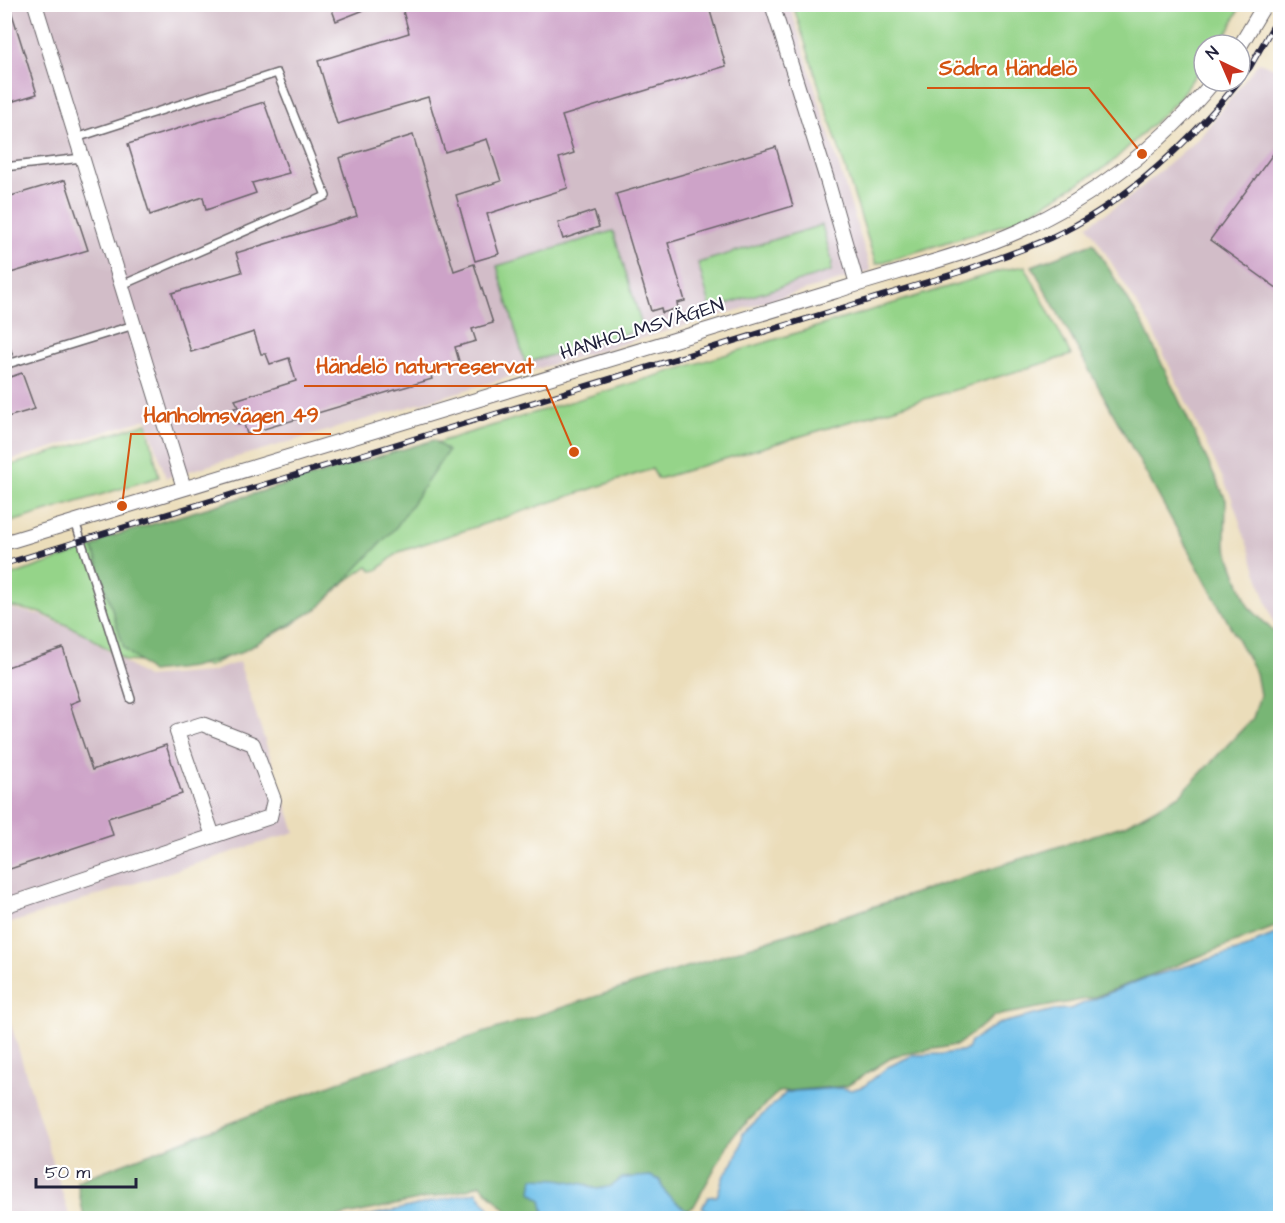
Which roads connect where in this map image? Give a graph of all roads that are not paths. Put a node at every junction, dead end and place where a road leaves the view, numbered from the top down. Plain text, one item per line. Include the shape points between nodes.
1 (35, 4) edge
2 (772, 4) edge
3 (1265, 4) edge
4 (1248, 33) edge
5 (1203, 93) edge
6 (76, 138) junction
7 (82, 158) junction
8 (4, 167) edge
9 (857, 284) junction
10 (122, 285) junction
11 (134, 325) junction
12 (4, 344) edge
13 (184, 488) junction
14 (75, 521) junction
15 (4, 543) edge
16 (131, 699) dead end
17 (213, 836) junction
18 (4, 906) edge

1 - 6 street
2 - 9 street
3 - 4 street
5 - 9 street, HANHOLMSVÄGEN via 1142,154 1057,212 965,251
6 - 7 street
6 - 10 lane via 278,73 326,196
7 - 8 lane
7 - 10 street
9 - 13 street, HANHOLMSVÄGEN
10 - 11 street
11 - 12 lane via 11,363
11 - 13 street
13 - 14 street, HANHOLMSVÄGEN
14 - 15 street, HANHOLMSVÄGEN
14 - 16 lane
17 - 17 street via 270,817 274,800 253,744 202,724 177,732
17 - 18 street

